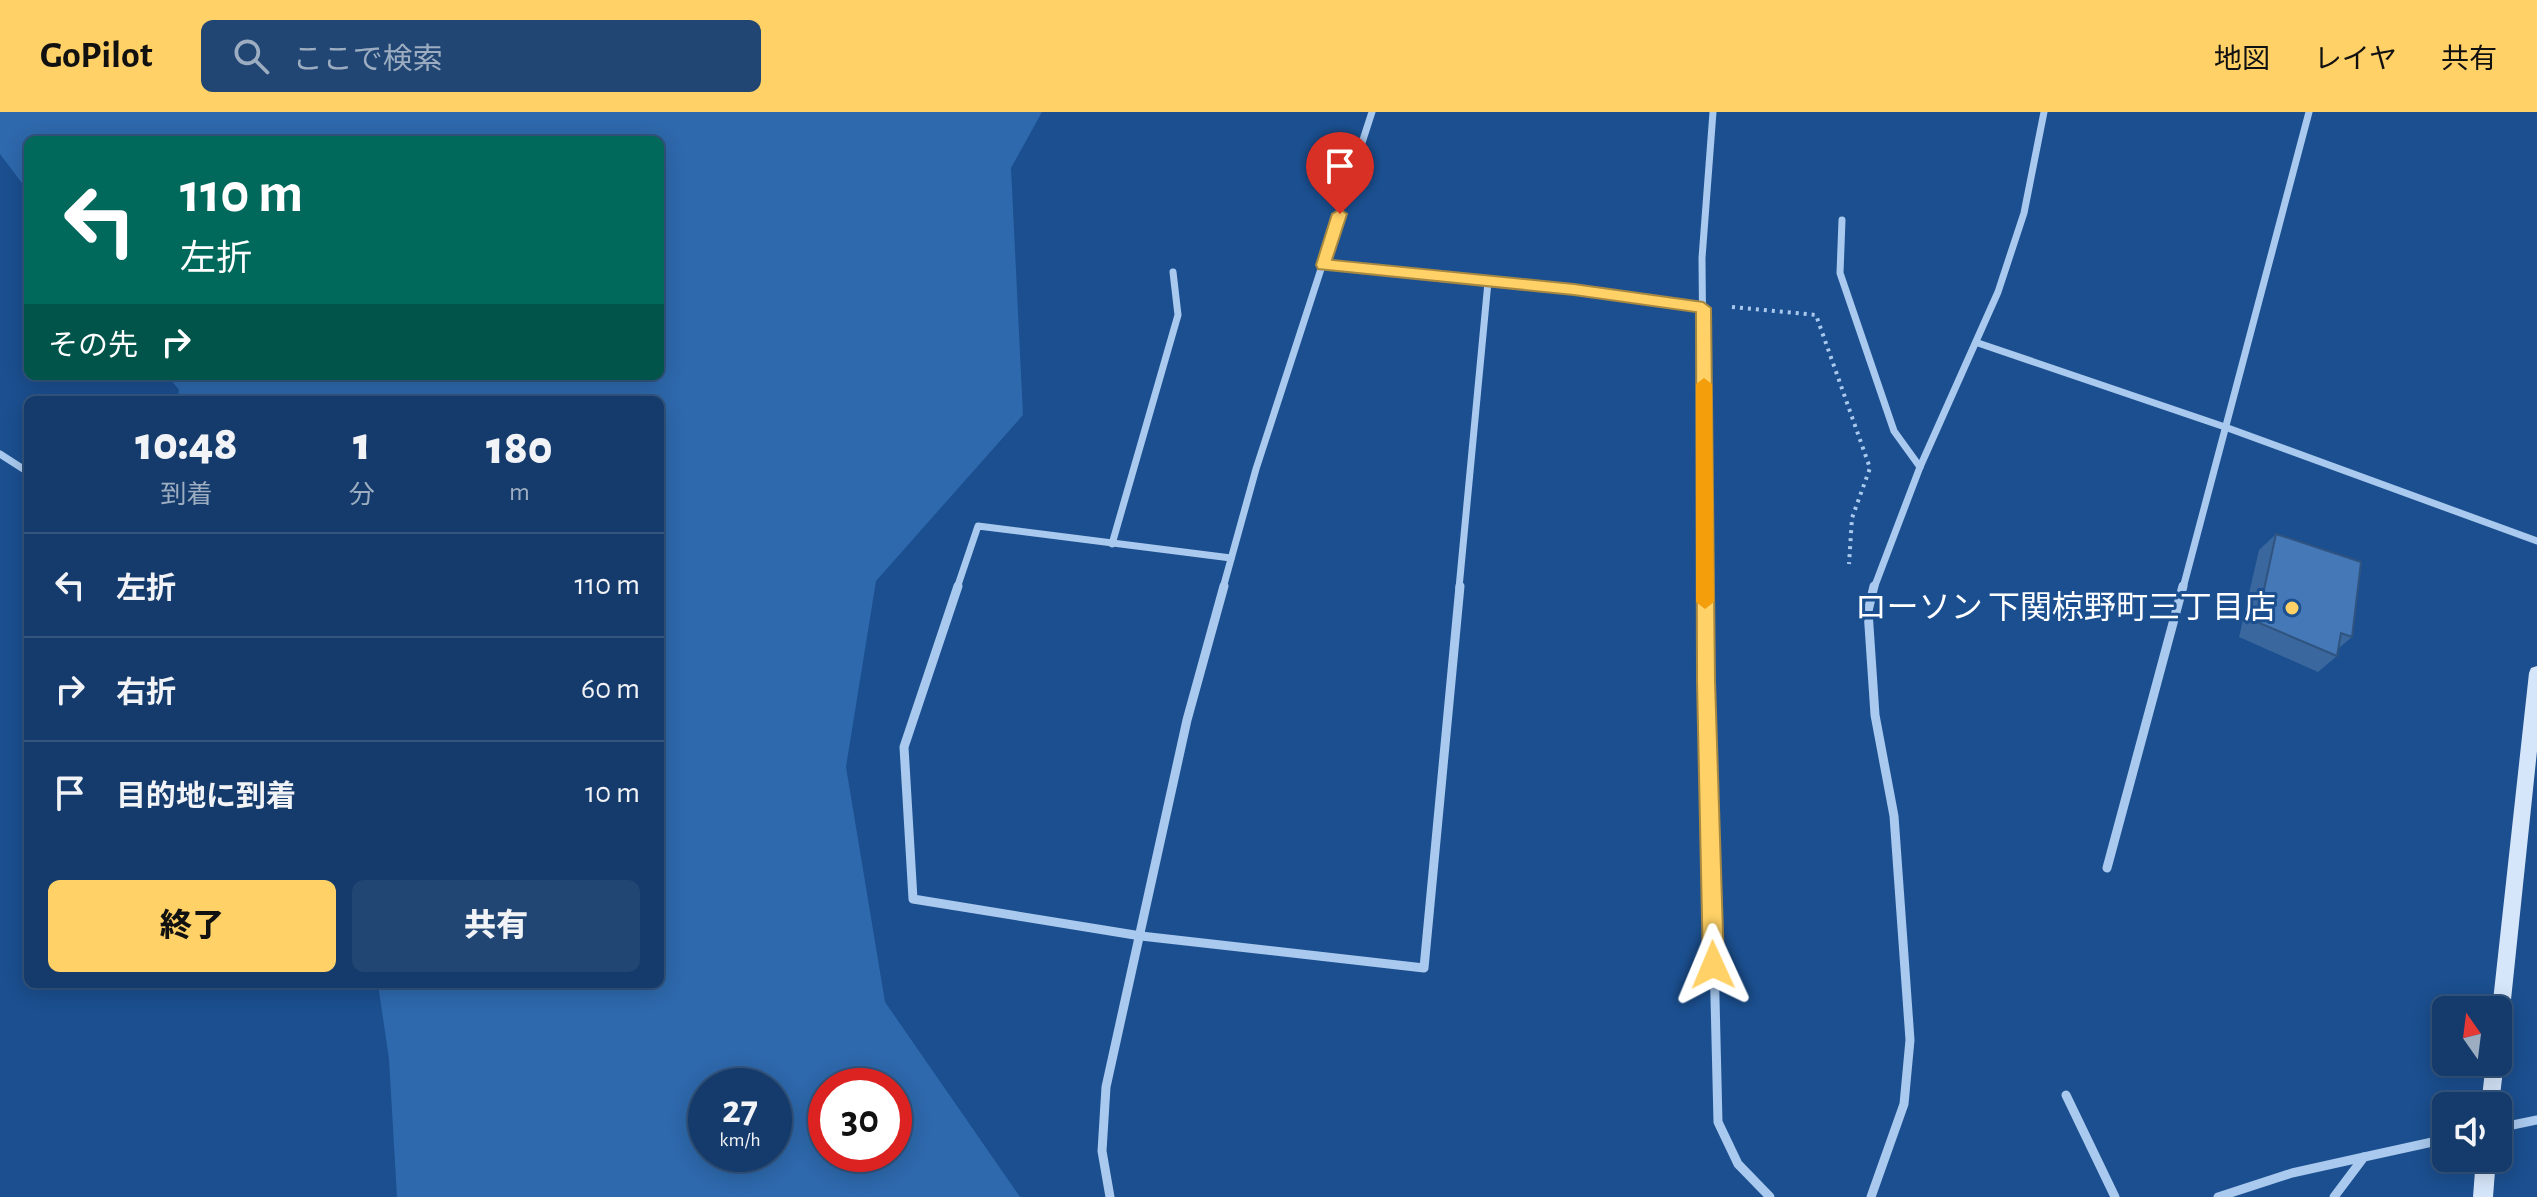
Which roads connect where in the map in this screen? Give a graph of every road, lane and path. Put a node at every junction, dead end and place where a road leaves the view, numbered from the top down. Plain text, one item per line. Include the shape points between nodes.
1 (1372, 112) edge
2 (1713, 112) edge
3 (2044, 112) edge
4 (2309, 112) edge
5 (1842, 220) dead end
6 (1324, 265) junction
7 (1173, 272) dead end
8 (1488, 282) junction
9 (1703, 308) junction
10 (1978, 343) junction
11 (2225, 427) junction
12 (0, 454) edge
13 (1920, 467) junction
14 (24, 469) edge
15 (2537, 541) edge
16 (1112, 544) junction
17 (1231, 558) junction
18 (1848, 578) dead end
19 (2537, 673) edge
20 (2107, 868) dead end
21 (1141, 936) junction
22 (2502, 996) edge
23 (2066, 1095) dead end
24 (2537, 1120) edge
25 (2512, 1125) edge
26 (2432, 1142) edge
27 (2364, 1157) junction
28 (2485, 1172) edge
29 (1110, 1197) edge
30 (1770, 1197) edge
31 (1871, 1197) edge
32 (2115, 1197) edge
33 (2218, 1197) edge
34 (2334, 1197) edge
35 (2483, 1197) edge

1 - 6 street
2 - 9 street via 1702,200
3 - 10 street via 2024,213
4 - 11 street
5 - 13 street via 1840,273 1894,431
6 - 8 street
6 - 17 street
7 - 16 street via 1178,315
8 - 9 street
8 - 21 street via 1424,968
9 - 18 path via 1741,306 1816,315 1870,468 1852,518
9 - 30 street via 1718,1122 1739,1167
10 - 11 street
10 - 13 street
11 - 15 street
11 - 20 street
12 - 14 street
13 - 31 street via 1868,611 1875,715 1894,816 1910,1040 1904,1104
16 - 17 street
16 - 21 street via 978,526 904,747 913,899
17 - 21 street via 1187,720
19 - 22 street
21 - 29 street via 1106,1087 1102,1151
23 - 32 street
24 - 25 street
26 - 27 street
27 - 33 street
27 - 34 street
28 - 35 street

